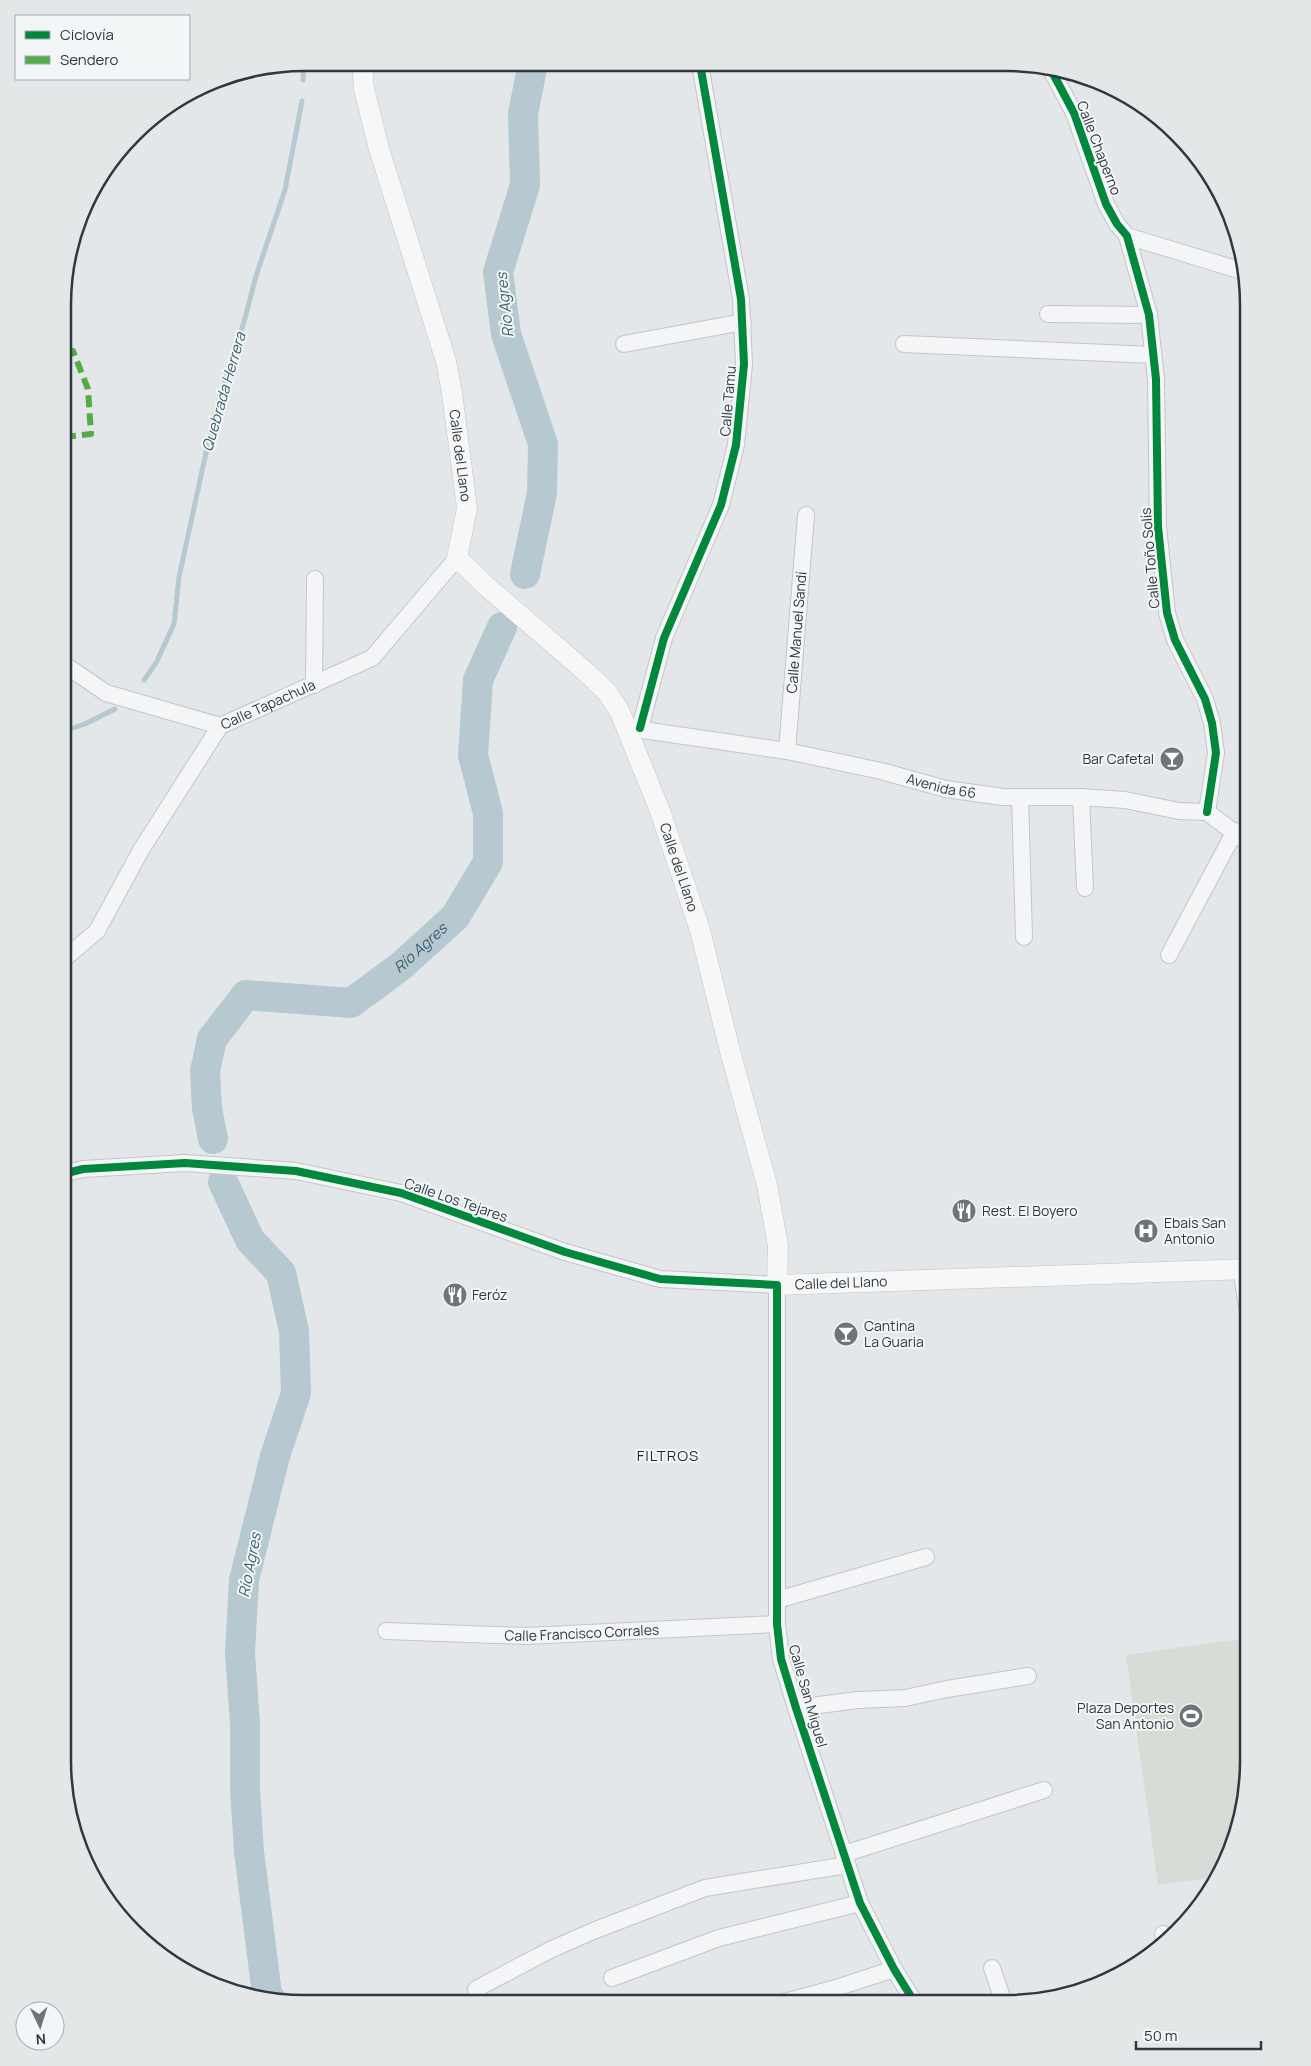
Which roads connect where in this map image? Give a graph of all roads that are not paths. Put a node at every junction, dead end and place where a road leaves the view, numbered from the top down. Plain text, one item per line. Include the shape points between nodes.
1 (363, 71) edge
2 (701, 71) edge
3 (1055, 77) edge
4 (1127, 236) junction
5 (1237, 270) edge
6 (1048, 314) dead end
7 (1149, 315) junction
8 (743, 322) junction
9 (624, 344) dead end
10 (904, 344) dead end
11 (1153, 355) junction
12 (806, 515) dead end
13 (457, 558) junction
14 (315, 578) dead end
15 (71, 669) edge
16 (314, 685) junction
17 (220, 726) junction
18 (633, 728) junction
19 (787, 751) junction
20 (1020, 797) junction
21 (1081, 797) junction
22 (1207, 812) junction
23 (1235, 831) junction
24 (1240, 836) edge
25 (1085, 888) dead end
26 (1024, 937) dead end
27 (71, 952) edge
28 (1169, 955) dead end
29 (71, 1172) edge
30 (1240, 1269) edge
31 (777, 1284) junction
32 (926, 1557) dead end
33 (777, 1600) junction
34 (777, 1624) junction
35 (386, 1631) dead end
36 (1028, 1676) dead end
37 (796, 1708) junction
38 (1044, 1790) dead end
39 (846, 1860) junction
40 (860, 1903) junction
41 (992, 1968) dead end
42 (894, 1969) junction
43 (612, 1978) dead end
44 (476, 1989) dead end
45 (810, 1995) edge
46 (910, 1995) edge
47 (1001, 1995) edge

1 - 13 main road, Calle del Llano via 378,149 446,362 467,508
2 - 8 street, Calle Tamu
3 - 4 street, Calle Chaperno via 1074,113 1106,204
4 - 5 street
4 - 7 street, Calle Toño Solís
6 - 7 street
7 - 11 street, Calle Toño Solís
8 - 9 street
8 - 18 street, Calle Tamu via 744,364 736,445 721,505 664,638
10 - 11 street
11 - 22 street, Calle Toño Solís via 1158,527 1167,613 1175,640 1212,723 1216,753
12 - 19 street, Calle Manuel Sandí
13 - 16 street, Calle Tapachula via 372,658
13 - 18 main road, Calle del Llano via 607,692
14 - 16 street
15 - 17 street via 106,693
16 - 17 street, Calle Tapachula
17 - 27 street, Calle Tapachula via 141,850 97,931
18 - 19 street, Avenida 66
18 - 31 main road, Calle del Llano via 700,930 768,1185 778,1246
19 - 20 street, Avenida 66 via 946,789
20 - 21 street, Avenida 66
20 - 26 street
21 - 22 street, Avenida 66
21 - 25 street
22 - 23 street
23 - 24 street
23 - 28 street
29 - 31 street, Calle Los Tejares via 185,1163 296,1171 401,1193 566,1252 660,1279
30 - 31 main road, Calle del Llano
31 - 33 street, Calle San Miguel
32 - 33 street
33 - 34 street, Calle San Miguel
34 - 35 street, Calle Francisco Corrales via 526,1636
34 - 37 street, Calle San Miguel via 781,1659
36 - 37 street via 905,1698
37 - 39 street, Calle San Miguel
38 - 39 street
39 - 40 street, Calle San Miguel
39 - 44 street via 706,1888 593,1931
40 - 42 street, Calle San Miguel
40 - 43 street via 719,1938
41 - 47 street
42 - 45 street
42 - 46 street, Calle San Miguel

